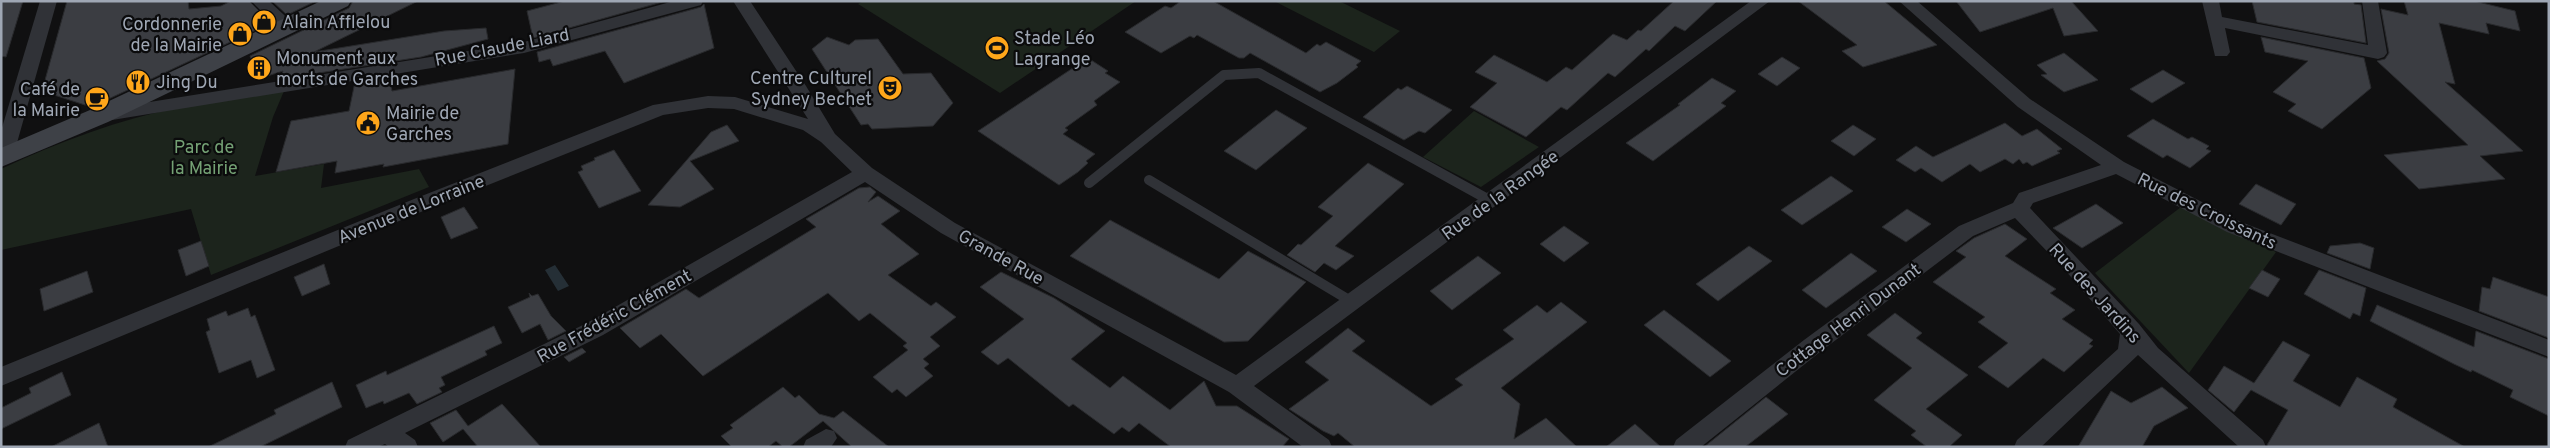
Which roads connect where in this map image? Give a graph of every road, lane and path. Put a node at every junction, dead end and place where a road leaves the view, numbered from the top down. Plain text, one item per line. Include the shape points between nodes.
1 (49, 1) edge
2 (259, 1) edge
3 (340, 1) edge
4 (695, 1) edge
5 (741, 1) edge
6 (1762, 1) edge
7 (1907, 1) edge
8 (2210, 1) edge
9 (2370, 1) edge
10 (2215, 20) junction
11 (288, 27) junction
12 (2221, 52) dead end
13 (99, 116) junction
14 (828, 138) junction
15 (2, 158) edge
16 (2118, 167) junction
17 (865, 173) junction
18 (1149, 180) dead end
19 (1089, 183) dead end
20 (1492, 201) junction
21 (2020, 208) junction
22 (1354, 303) junction
23 (2131, 330) junction
24 (2549, 349) edge
25 (1, 377) edge
26 (1237, 386) junction
27 (386, 432) junction
28 (356, 447) edge
29 (407, 447) edge
30 (1320, 447) edge
31 (1684, 447) edge
32 (2025, 447) edge
33 (2255, 447) edge

1 - 15 street
2 - 11 street
3 - 11 street
4 - 13 street, Rue Claude Liard via 524,47
5 - 14 street, Grande Rue
6 - 20 street, Rue de la Rangée
7 - 16 street, Rue des Croissants via 2024,103
8 - 10 street
9 - 10 street via 2378,53
10 - 12 street
11 - 13 street
13 - 15 street
14 - 17 street, Grande Rue
14 - 25 street, Avenue de Lorraine via 810,126 735,103 708,102 660,109
16 - 21 street via 2026,198
16 - 24 street, Rue des Croissants via 2234,227
17 - 26 street, Grande Rue via 948,228
17 - 27 street, Rue Frédéric Clément via 595,329
18 - 22 lane
19 - 20 lane via 1224,76 1259,73
20 - 22 street, Rue de la Rangée
21 - 23 street, Rue des Jardins via 2022,214
21 - 31 street, Cottage Henri Dunant via 1966,231
22 - 26 street, Rue de la Rangée
23 - 32 street via 2129,352
23 - 33 street, Rue des Jardins via 2170,374
26 - 30 street, Grande Rue
27 - 28 street, Rue Frédéric Clément
27 - 29 street

